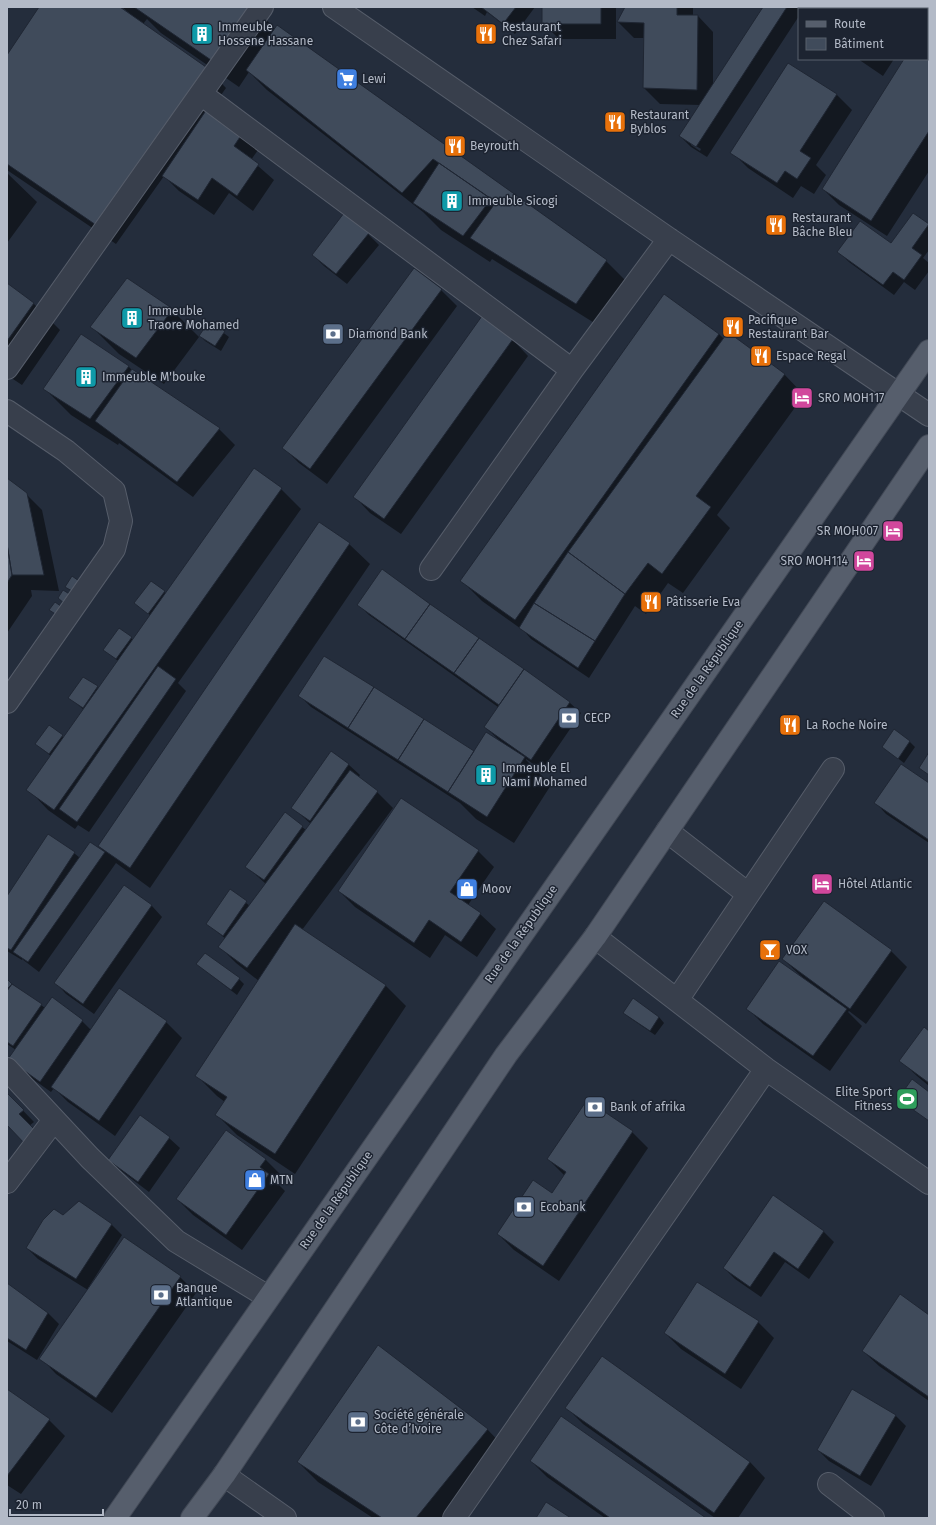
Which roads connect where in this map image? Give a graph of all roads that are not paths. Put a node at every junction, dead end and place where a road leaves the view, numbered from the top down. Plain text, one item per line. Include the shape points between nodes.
1 (262, 7) edge
2 (334, 7) edge
3 (201, 94) junction
4 (669, 239) junction
5 (929, 351) edge
6 (7, 368) edge
7 (572, 370) junction
8 (899, 394) junction
9 (7, 411) edge
10 (929, 415) edge
11 (929, 446) edge
12 (431, 568) dead end
13 (7, 702) edge
14 (833, 769) dead end
15 (667, 831) junction
16 (748, 894) junction
17 (595, 937) junction
18 (676, 1000) junction
19 (7, 1069) edge
20 (766, 1069) junction
21 (54, 1120) junction
22 (7, 1182) edge
23 (929, 1183) edge
24 (268, 1297) junction
25 (224, 1475) junction
26 (828, 1484) dead end
27 (114, 1518) edge
28 (192, 1518) edge
29 (285, 1518) edge
30 (454, 1518) edge
31 (873, 1518) edge

1 - 3 street
2 - 4 street
3 - 6 street
3 - 7 street
4 - 7 street
4 - 8 street
5 - 8 main road, Rue de la République
7 - 12 street
8 - 10 street
8 - 24 main road, Rue de la République
9 - 13 street via 66,451 114,491 122,521 114,549
11 - 15 main road
14 - 16 street
15 - 16 street
15 - 17 main road
16 - 18 street
17 - 18 street
17 - 25 main road via 506,1055
18 - 20 street
19 - 21 street
20 - 23 street
20 - 30 street
21 - 22 street
21 - 24 street via 176,1241
24 - 27 main road, Rue de la République
25 - 28 main road
25 - 29 street
26 - 31 street

